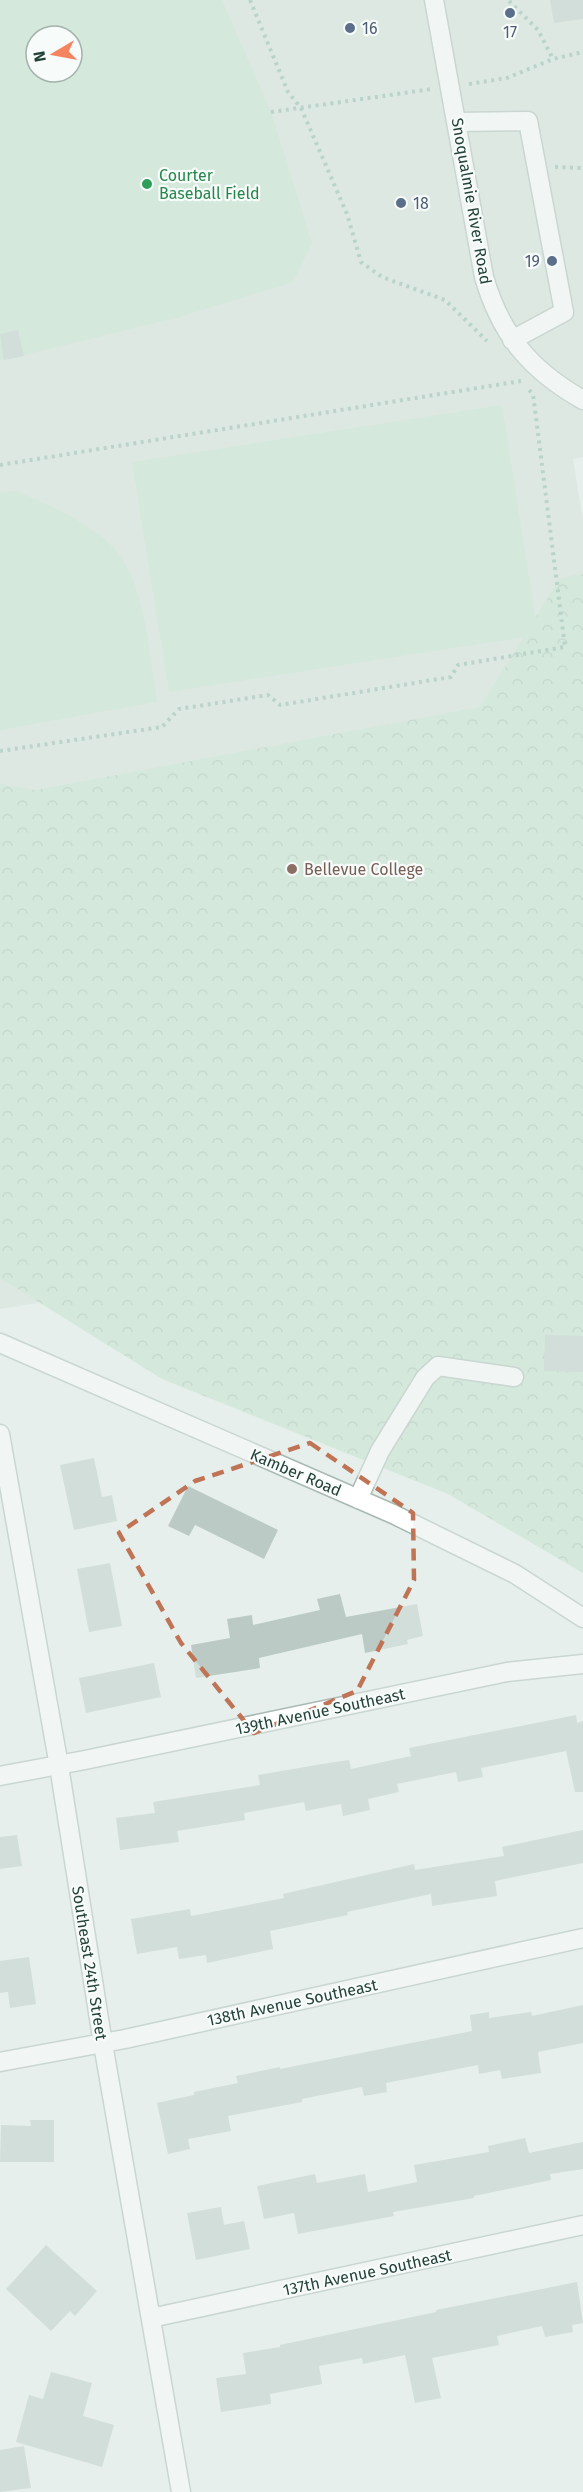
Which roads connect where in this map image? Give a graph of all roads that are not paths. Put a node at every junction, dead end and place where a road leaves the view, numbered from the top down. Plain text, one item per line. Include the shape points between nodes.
1 (434, 0) edge
2 (457, 122) junction
3 (512, 340) junction
4 (583, 400) edge
5 (0, 1343) edge
6 (514, 1377) dead end
7 (0, 1434) edge
8 (358, 1499) junction
9 (583, 1618) edge
10 (583, 1664) edge
11 (59, 1766) junction
12 (0, 1776) edge
13 (583, 1938) edge
14 (103, 2044) junction
15 (0, 2062) edge
16 (583, 2225) edge
17 (152, 2318) junction
18 (181, 2492) edge

1 - 2 street, Snoqualmie River Road
2 - 3 street, Snoqualmie River Road via 484,277 493,307
2 - 3 street via 528,121 564,312
3 - 4 street, Snoqualmie River Road via 543,374
5 - 8 street, Kamber Road
6 - 8 street via 438,1366 425,1378 380,1451
7 - 11 street, Southeast 24th Street
8 - 9 street, Kamber Road via 515,1574
10 - 11 street, 139th Avenue Southeast via 507,1672
11 - 12 street, 139th Avenue Southeast
11 - 14 street, Southeast 24th Street
13 - 14 street, 138th Avenue Southeast
14 - 15 street, 138th Avenue Southeast
14 - 17 street, Southeast 24th Street
16 - 17 street, 137th Avenue Southeast
17 - 18 street, Southeast 24th Street

